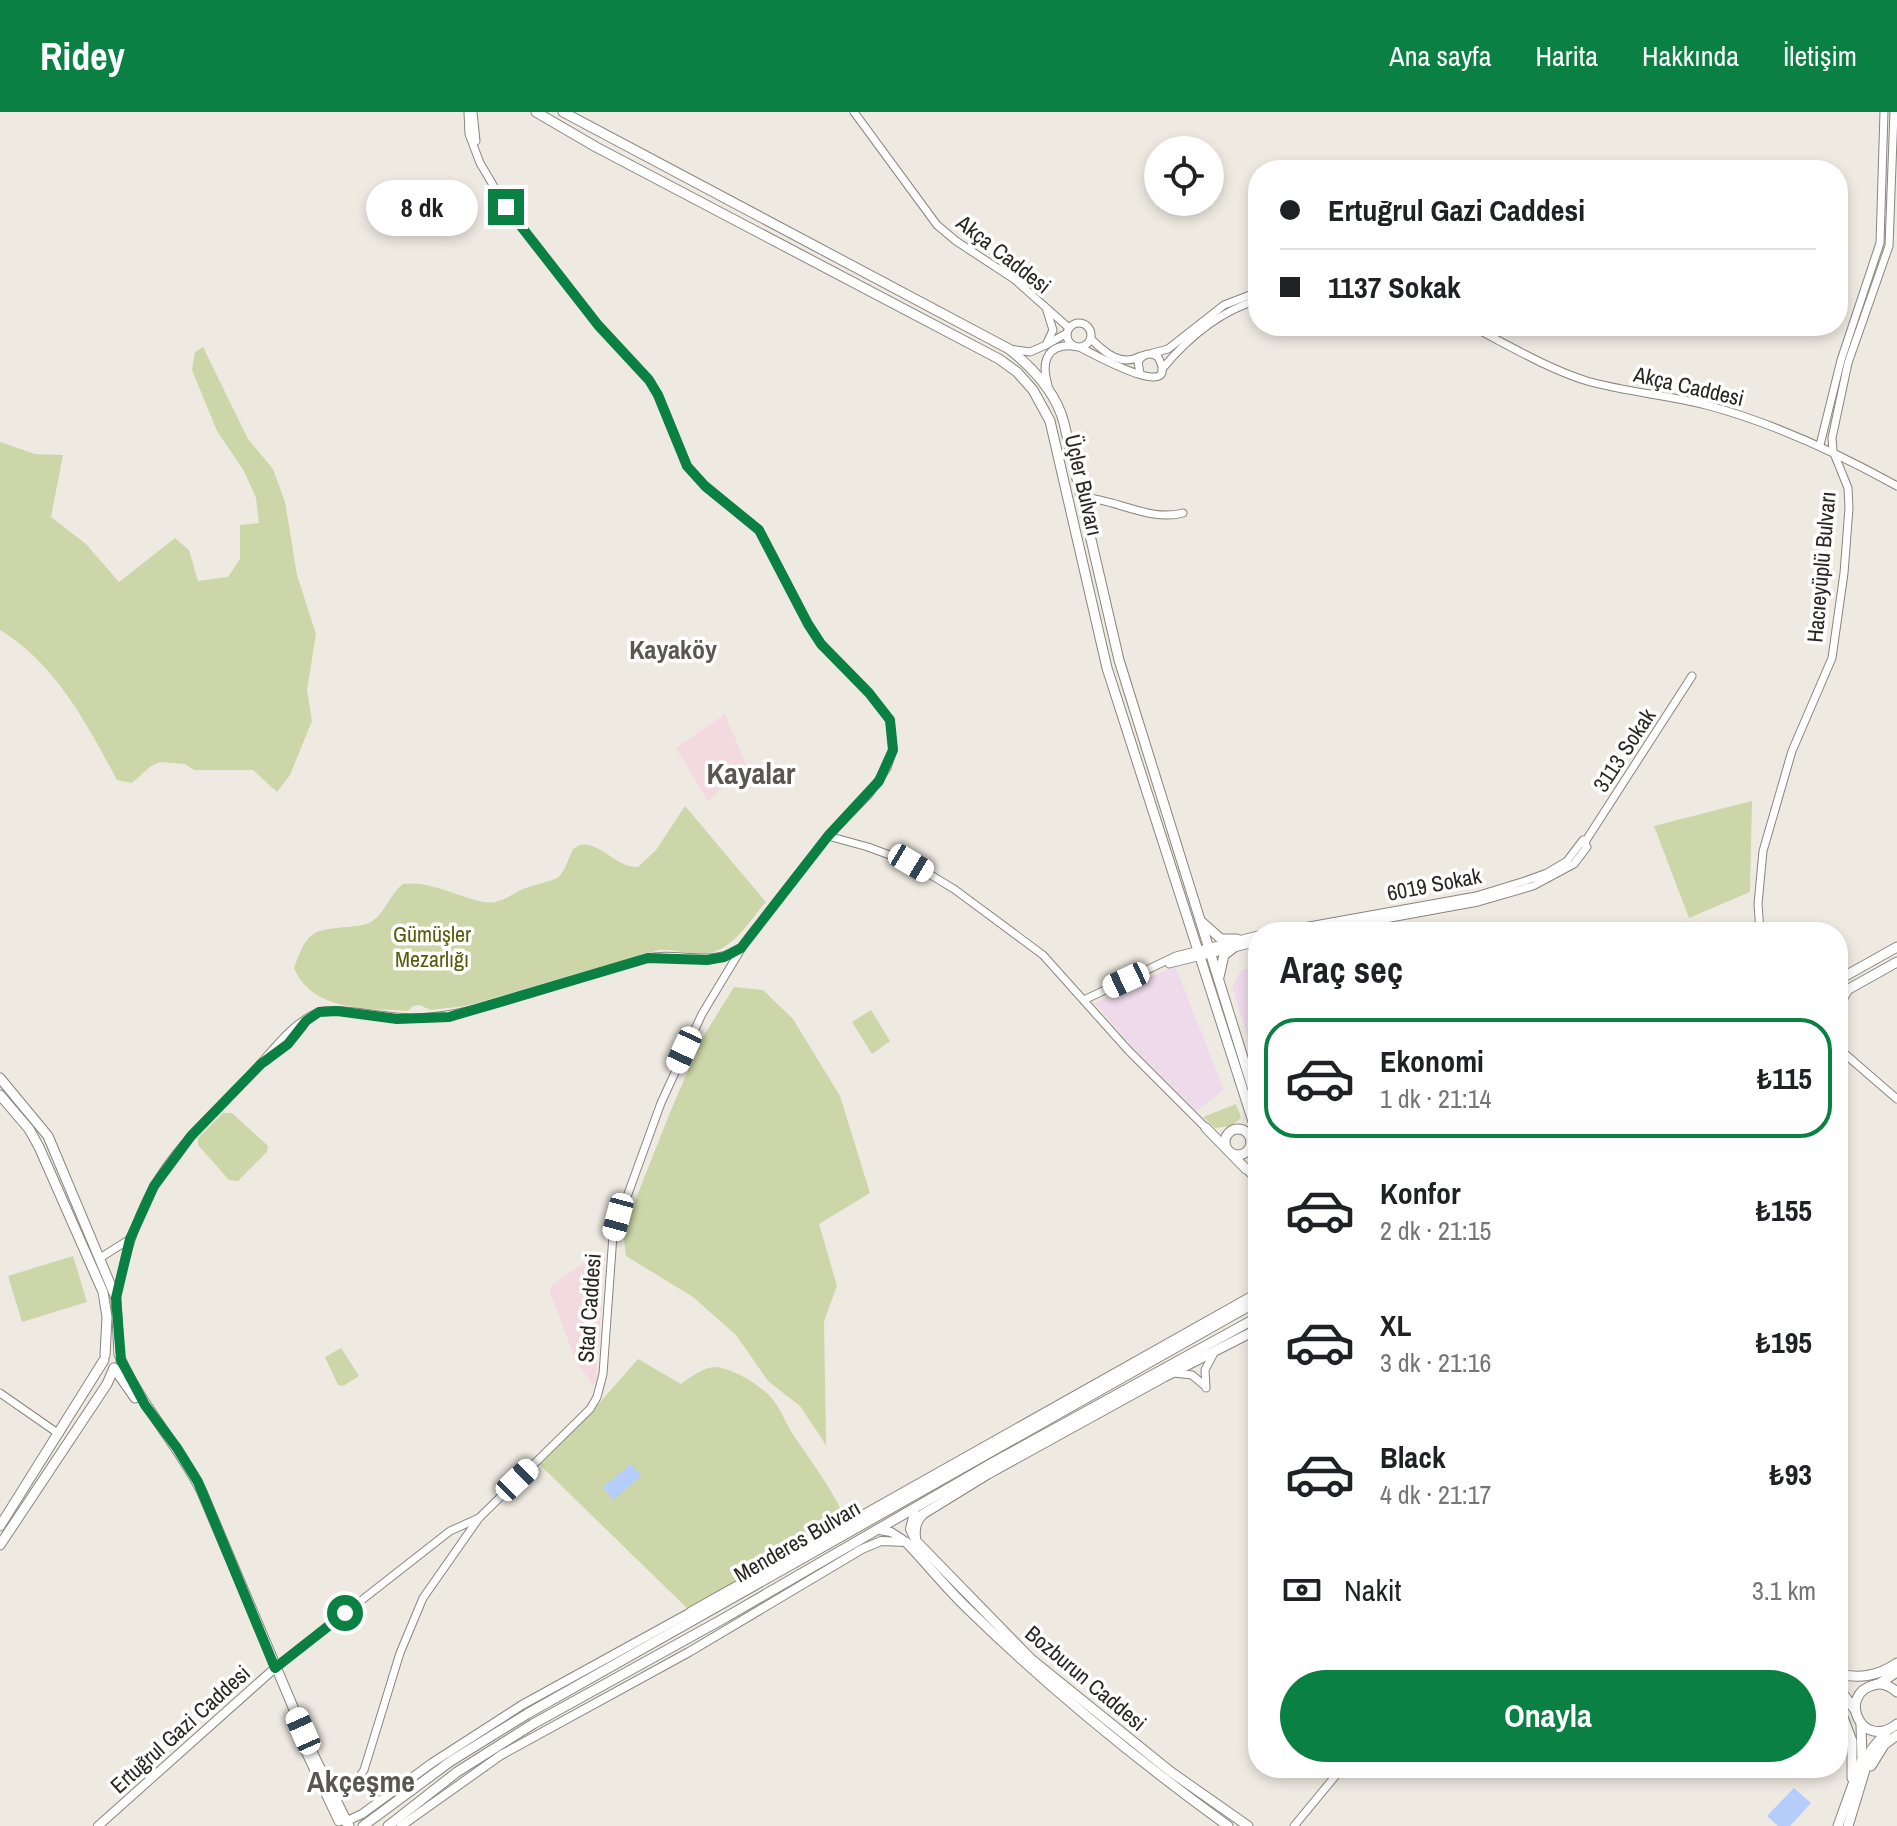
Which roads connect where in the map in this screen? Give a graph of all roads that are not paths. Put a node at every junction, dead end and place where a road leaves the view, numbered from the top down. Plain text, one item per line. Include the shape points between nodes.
1 (470, 112) edge
2 (536, 112) edge
3 (563, 112) edge
4 (854, 112) edge
5 (1884, 115) edge
6 (1895, 115) edge
7 (1895, 154) edge
8 (1883, 157) junction
9 (480, 163) junction
10 (1248, 296) edge
11 (1248, 303) edge
12 (1046, 309) junction
13 (1068, 330) junction
14 (1491, 336) edge
15 (1091, 339) junction
16 (1046, 345) junction
17 (1077, 347) junction
18 (1009, 349) junction
19 (1147, 354) junction
20 (1844, 362) junction
21 (1162, 369) junction
22 (1140, 373) junction
23 (1050, 391) junction
24 (1820, 445) junction
25 (1833, 451) junction
26 (1897, 486) edge
27 (1082, 497) junction
28 (1183, 513) dead end
29 (1692, 676) dead end
30 (828, 836) junction
31 (1585, 843) junction
32 (1197, 910) junction
33 (1332, 922) edge
34 (1369, 922) edge
35 (1761, 922) edge
36 (1248, 939) edge
37 (1248, 942) edge
38 (1237, 943) junction
39 (1897, 947) edge
40 (741, 948) junction
41 (1203, 951) junction
42 (1897, 962) edge
43 (1848, 974) edge
44 (1849, 990) edge
45 (1221, 992) junction
46 (1084, 1000) junction
47 (1848, 1057) edge
48 (1248, 1075) edge
49 (0, 1078) edge
50 (0, 1095) edge
51 (1897, 1099) edge
52 (1245, 1102) junction
53 (1248, 1110) edge
54 (1206, 1128) junction
55 (1233, 1131) junction
56 (1248, 1134) edge
57 (1248, 1149) edge
58 (1228, 1150) junction
59 (1246, 1152) junction
60 (1247, 1168) joint
61 (130, 1239) junction
62 (100, 1258) junction
63 (116, 1298) junction
64 (1248, 1299) edge
65 (1248, 1307) edge
66 (1248, 1323) edge
67 (1248, 1334) edge
68 (1217, 1349) junction
69 (104, 1357) junction
70 (118, 1361) junction
71 (1168, 1375) junction
72 (1135, 1389) junction
73 (0, 1393) edge
74 (1092, 1394) junction
75 (1067, 1400) junction
76 (1070, 1424) junction
77 (59, 1434) junction
78 (915, 1509) junction
79 (479, 1518) junction
80 (0, 1526) edge
81 (879, 1530) junction
82 (911, 1541) junction
83 (0, 1545) edge
84 (691, 1612) joint
85 (1897, 1663) edge
86 (273, 1669) junction
87 (1897, 1672) edge
88 (1848, 1677) edge
89 (1848, 1682) edge
90 (1875, 1684) junction
91 (1897, 1692) edge
92 (1848, 1701) edge
93 (1855, 1710) junction
94 (1861, 1724) junction
95 (1897, 1724) edge
96 (1848, 1731) edge
97 (1892, 1733) edge
98 (1334, 1778) edge
99 (1849, 1794) junction
100 (335, 1800) junction
101 (343, 1825) edge
102 (98, 1826) edge
103 (363, 1826) edge
104 (388, 1826) edge
105 (401, 1826) edge
106 (1228, 1826) edge
107 (1248, 1826) edge
108 (1294, 1826) edge
109 (1838, 1826) edge
110 (1848, 1826) edge

1 - 9 street
1 - 9 street via 469,134
2 - 41 main road, Üçler Bulvarı via 999,359 1033,390 1054,431 1107,668
3 - 18 main road, Üçler Bulvarı
4 - 12 street, Akça Caddesi via 937,225 1014,279
5 - 6 street
5 - 8 street, Hacıeyüplü Bulvarı
6 - 7 street, Hacıeyüplü Bulvarı
7 - 8 street
7 - 20 street, Hacıeyüplü Bulvarı via 1889,246
8 - 20 street, Hacıeyüplü Bulvarı via 1880,243
9 - 30 street, Stad Caddesi via 557,273 649,380 687,466 759,530 814,634 890,720 893,750 887,768
10 - 19 street via 1224,305 1168,349
11 - 21 street via 1214,321
12 - 13 street, Akça Caddesi
12 - 16 street, Akça Caddesi via 1053,330
13 - 15 street, Akça Caddesi via 1086,325
13 - 16 street
13 - 17 street, Akça Caddesi via 1068,341
14 - 24 street, Akça Caddesi via 1587,381 1705,404
15 - 17 street
15 - 19 street, Akça Caddesi via 1117,358 1131,361
16 - 18 street via 1030,352
17 - 22 street
17 - 23 street via 1057,347 1047,356 1044,372
18 - 23 main road, Üçler Bulvarı
19 - 21 street via 1158,357
19 - 22 street via 1138,362
20 - 24 street, Hacıeyüplü Bulvarı
20 - 25 street, Hacıeyüplü Bulvarı
21 - 22 street via 1154,377
23 - 27 main road, Üçler Bulvarı via 1063,417
24 - 25 street, Akça Caddesi
25 - 26 street, Akça Caddesi
25 - 35 street, Hacıeyüplü Bulvarı via 1845,476 1849,508 1835,641 1770,821 1759,882
27 - 28 street via 1162,515
27 - 32 main road, Üçler Bulvarı via 1119,660
29 - 31 street, 3113 Sokak
30 - 40 street, Stad Caddesi
30 - 46 street via 889,854 938,879 1043,955
31 - 33 street, 6019 Sokak via 1560,866 1525,881 1476,896
31 - 34 street, 6019 Sokak via 1574,864 1533,886
32 - 38 main road via 1212,933
32 - 41 main road, Üçler Bulvarı
36 - 38 street
37 - 38 street
38 - 41 street
38 - 45 main road via 1223,958
39 - 43 main road
40 - 61 street via 707,960 648,958 449,1017 397,1019 323,1011 281,1038 179,1150 154,1186
40 - 79 street, Stad Caddesi via 672,1076 618,1217 609,1260 603,1374 594,1402
41 - 45 main road, Üçler Bulvarı
41 - 46 street
41 - 52 main road, Üçler Bulvarı
42 - 44 main road
45 - 48 main road, Üçler Bulvarı
46 - 54 street
47 - 51 street
49 - 62 main road via 48,1136
50 - 69 main road via 39,1147 103,1292
52 - 53 main road, Üçler Bulvarı
52 - 55 main road via 1244,1119
54 - 55 main road
54 - 58 main road
55 - 56 main road
55 - 58 main road via 1225,1140
57 - 59 main road
58 - 59 main road
58 - 60 main road
59 - 60 main road
61 - 62 street
61 - 63 street
62 - 63 main road
63 - 70 main road
64 - 75 main road
65 - 74 main road, Menderes Bulvarı
66 - 72 main road, Menderes Bulvarı
67 - 68 main road
68 - 71 main road
68 - 71 street via 1205,1367 1206,1388 1192,1375
69 - 70 main road via 107,1366
69 - 70 main road via 112,1351
69 - 77 main road
70 - 83 main road
70 - 86 main road via 190,1475
71 - 72 main road
72 - 76 main road, Menderes Bulvarı
73 - 77 street
74 - 75 main road
74 - 103 main road, Menderes Bulvarı via 527,1714 451,1761
75 - 84 main road
76 - 78 main road, Menderes Bulvarı
76 - 82 main road via 923,1514
77 - 80 main road
78 - 81 main road, Menderes Bulvarı
78 - 82 main road
79 - 86 street, Ertuğrul Gazi Caddesi via 450,1531
79 - 100 street, Stad Caddesi via 423,1598 364,1770
81 - 82 main road
81 - 104 main road, Menderes Bulvarı via 533,1724 457,1772
82 - 105 main road via 881,1541 862,1549 501,1755
82 - 106 main road, Bozburun Caddesi via 968,1609 1042,1678
82 - 107 main road, Bozburun Caddesi via 1031,1659 1171,1772
84 - 101 main road via 522,1705
85 - 88 main road via 1870,1676
86 - 100 main road
86 - 101 main road via 306,1754
86 - 102 main road, Ertuğrul Gazi Caddesi
87 - 90 main road
89 - 90 main road
90 - 91 main road
90 - 93 main road via 1859,1695
92 - 93 main road
93 - 94 main road
94 - 97 main road
94 - 99 main road via 1862,1759
95 - 97 main road
96 - 99 main road via 1853,1750
97 - 110 main road via 1871,1750
98 - 108 street
99 - 109 main road
100 - 101 main road

